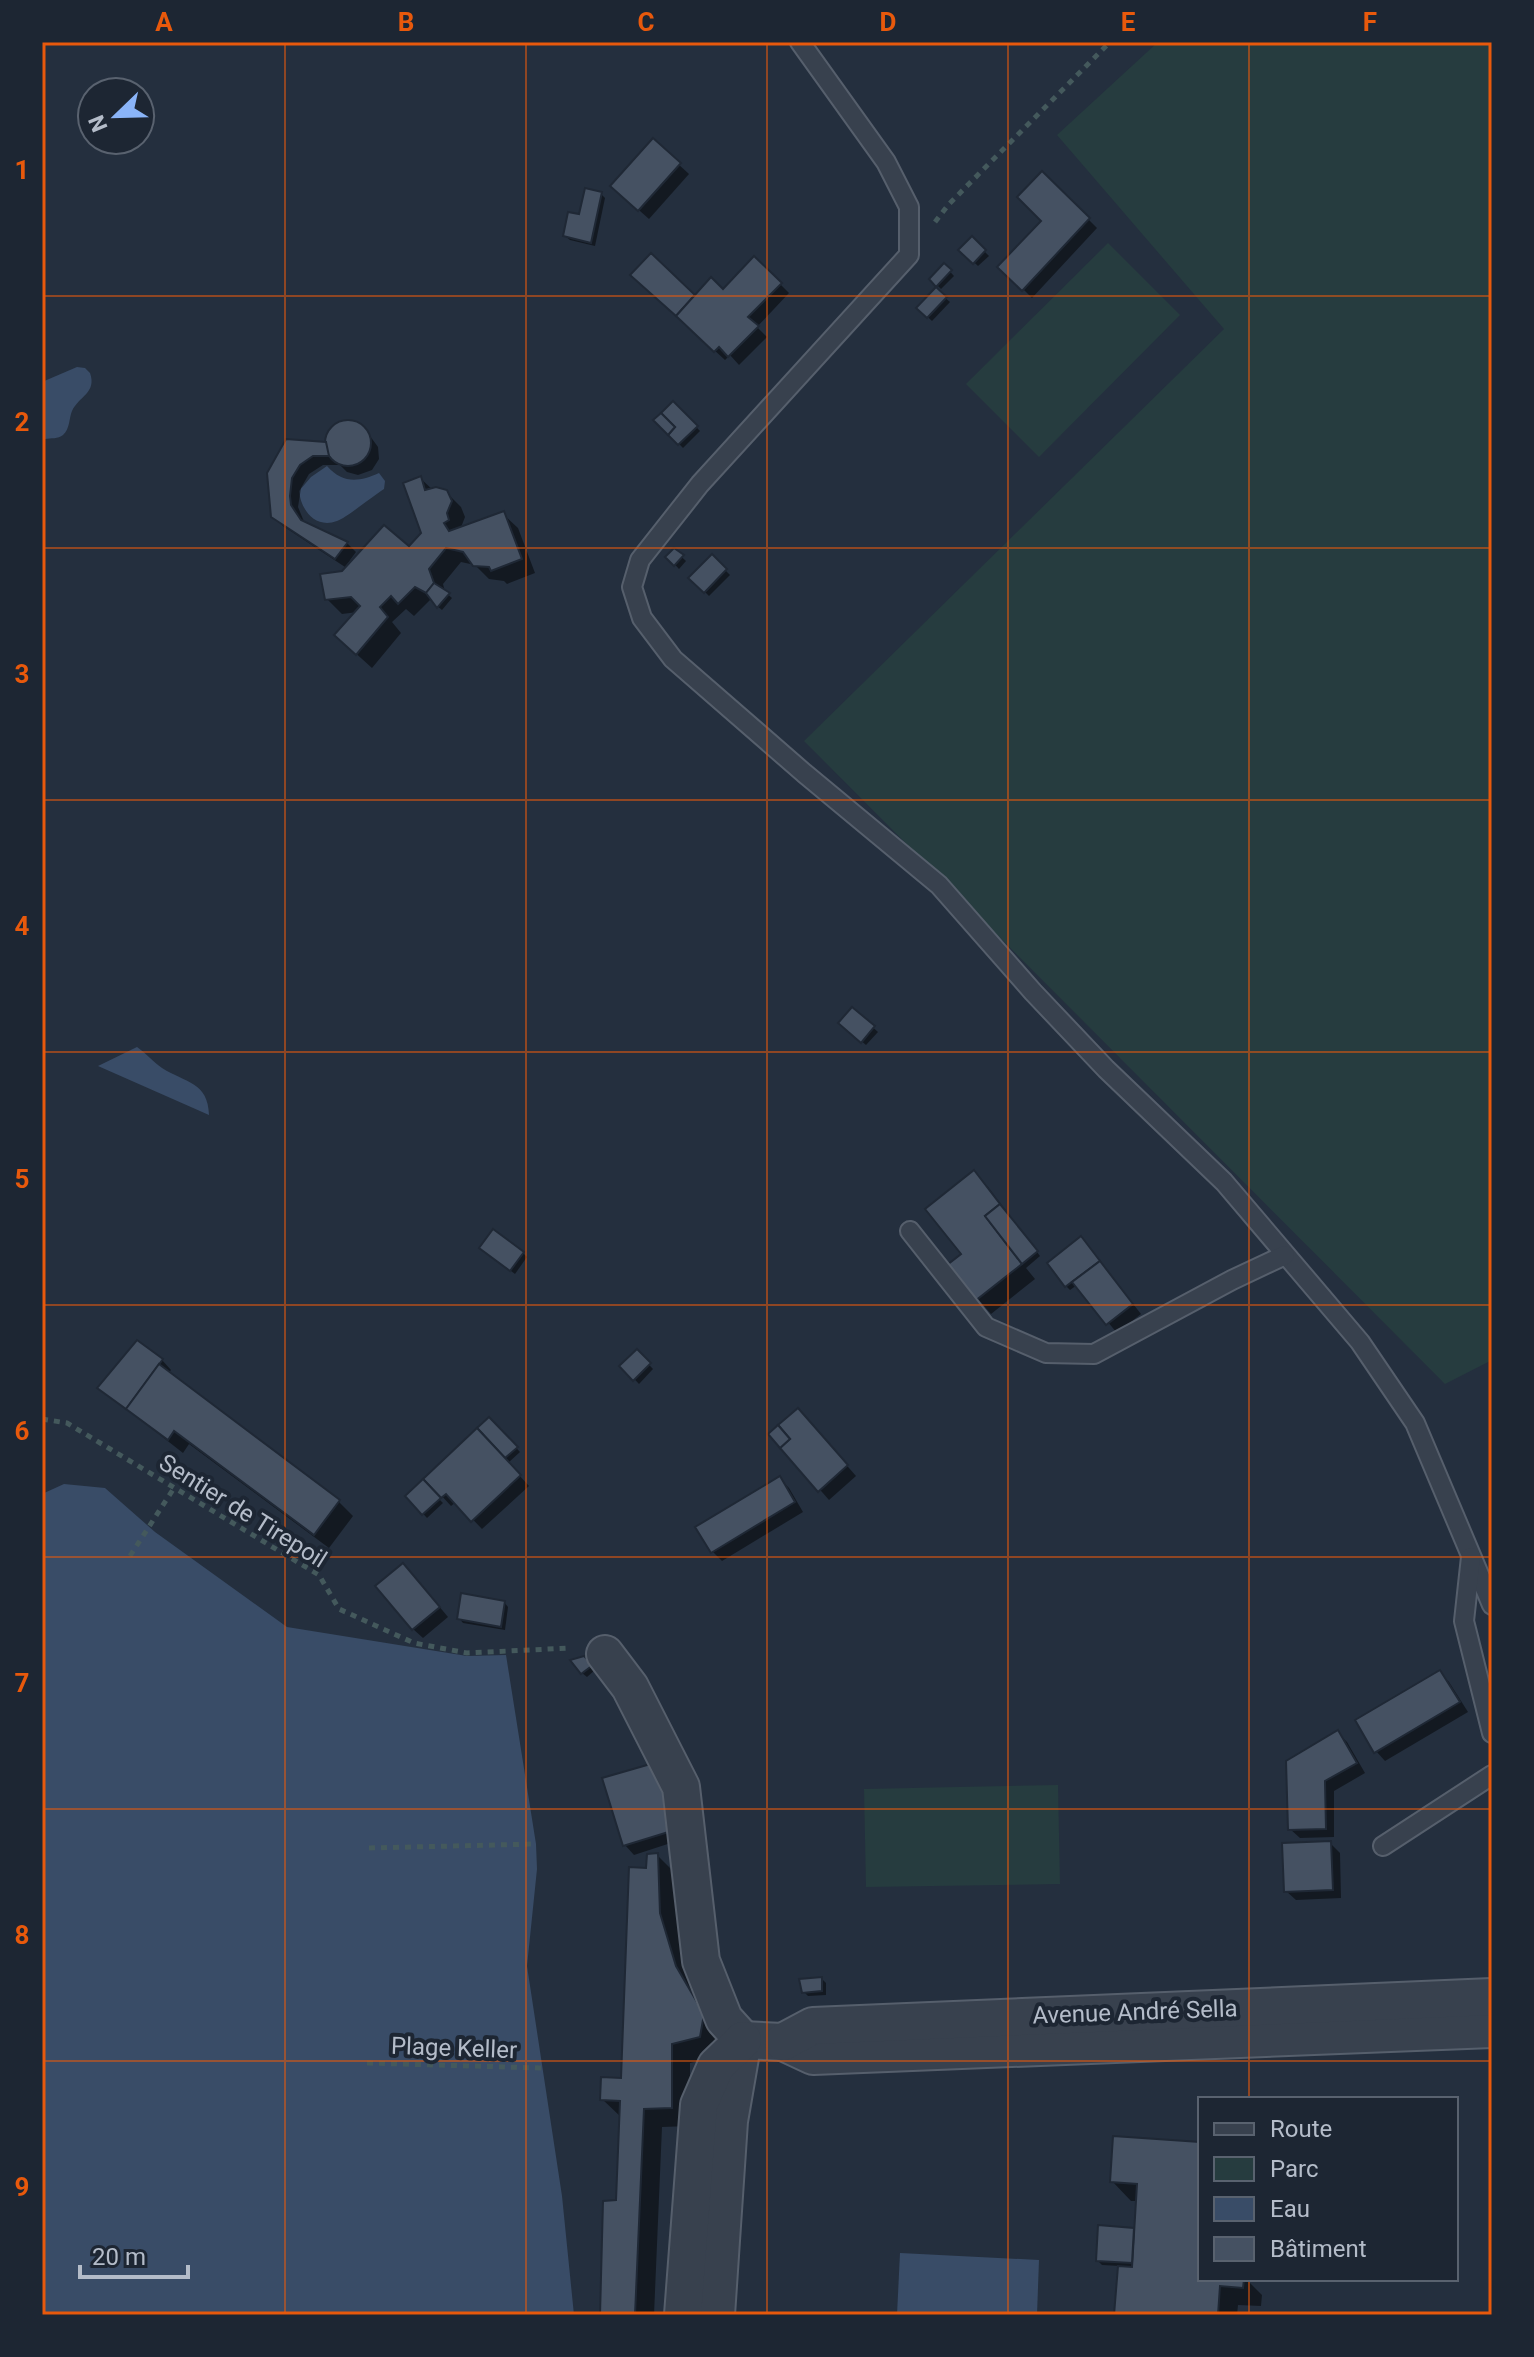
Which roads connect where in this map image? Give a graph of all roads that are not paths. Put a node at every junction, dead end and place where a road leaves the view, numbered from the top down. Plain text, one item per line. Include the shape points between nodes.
1 (800, 42) edge
2 (910, 1231) dead end
3 (1285, 1255) junction
4 (1471, 1554) junction
5 (1492, 1605) edge
6 (605, 1654) road end
7 (1492, 1733) edge
8 (1492, 1775) edge
9 (1383, 1846) dead end
10 (1492, 1997) edge
11 (1492, 2029) edge
12 (743, 2040) junction
13 (783, 2042) junction
14 (683, 2315) edge
15 (716, 2315) edge

1 - 3 lane via 886,162 909,207 909,255 700,484 640,560 632,587 642,618 673,659 939,885 1106,1069 1224,1182
2 - 3 lane via 986,1327 1046,1353 1094,1354
3 - 4 lane via 1360,1342 1415,1423
4 - 5 lane
4 - 7 lane via 1464,1621
6 - 12 street via 630,1687 681,1787 701,1961 724,2019
8 - 9 lane
10 - 13 street, Avenue André Sella via 813,2026
11 - 13 street, Avenue André Sella via 813,2056
12 - 13 street, Avenue André Sella
12 - 14 street via 716,2066 699,2105
12 - 15 street via 729,2121

